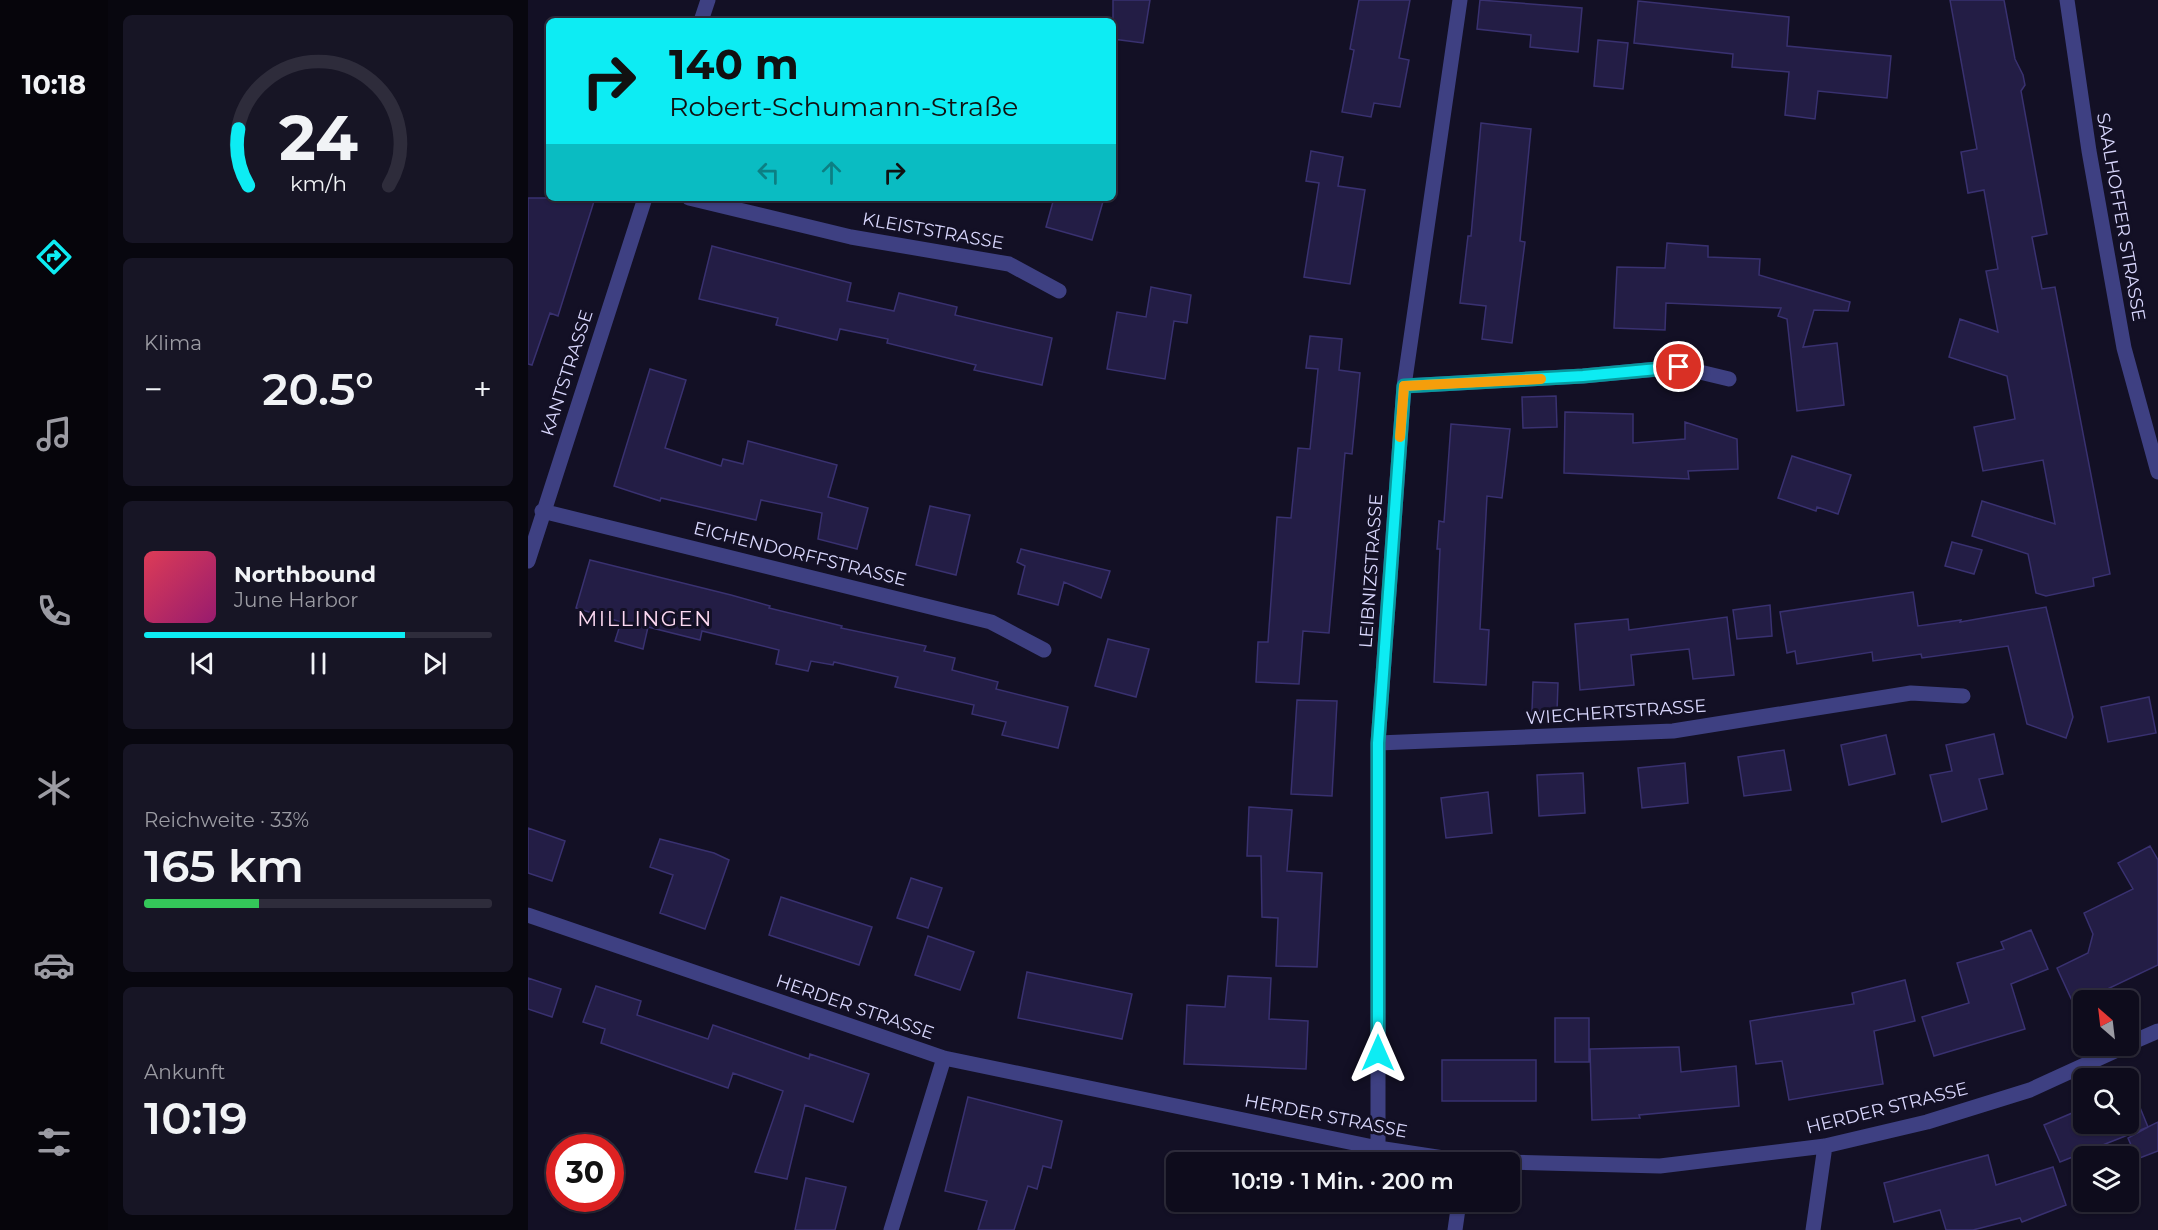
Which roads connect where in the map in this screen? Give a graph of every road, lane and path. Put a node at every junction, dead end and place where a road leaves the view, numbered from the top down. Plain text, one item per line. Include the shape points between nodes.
1 (708, 0) edge
2 (1460, 0) edge
3 (2067, 0) edge
4 (702, 18) edge
5 (644, 201) edge
6 (701, 201) edge
7 (1059, 291) dead end
8 (1729, 378) dead end
9 (1404, 386) junction
10 (2158, 472) edge
11 (542, 511) junction
12 (528, 561) edge
13 (1044, 650) dead end
14 (1963, 696) dead end
15 (1378, 743) junction
16 (528, 915) edge
17 (2158, 1031) edge
18 (2139, 1040) edge
19 (2103, 1056) edge
20 (944, 1058) junction
21 (1825, 1146) junction
22 (1378, 1148) junction
23 (1402, 1152) edge
24 (1520, 1163) edge
25 (1458, 1212) edge
26 (891, 1230) edge
27 (1455, 1230) edge
28 (1813, 1230) edge

1 - 4 street
2 - 9 street, LEIBNIZSTRASSE
3 - 10 street, SAALHOFFER STRASSE via 2124,348
5 - 11 street, KANTSTRASSE
6 - 7 street, KLEISTSTRASSE via 851,237 1009,264
8 - 9 street via 1679,367
9 - 15 street, LEIBNIZSTRASSE
11 - 12 street, KANTSTRASSE
11 - 13 street, EICHENDORFFSTRASSE via 991,622
14 - 15 street, WIECHERTSTRASSE via 1911,693 1673,731
15 - 22 street, LEIBNIZSTRASSE
16 - 20 street, HERDER STRASSE
17 - 18 street, HERDER STRASSE
19 - 21 street, HERDER STRASSE via 2030,1090 1927,1122
20 - 22 street, HERDER STRASSE
20 - 26 street
21 - 24 street, HERDER STRASSE via 1660,1166
21 - 28 street
22 - 23 street, HERDER STRASSE
25 - 27 street

